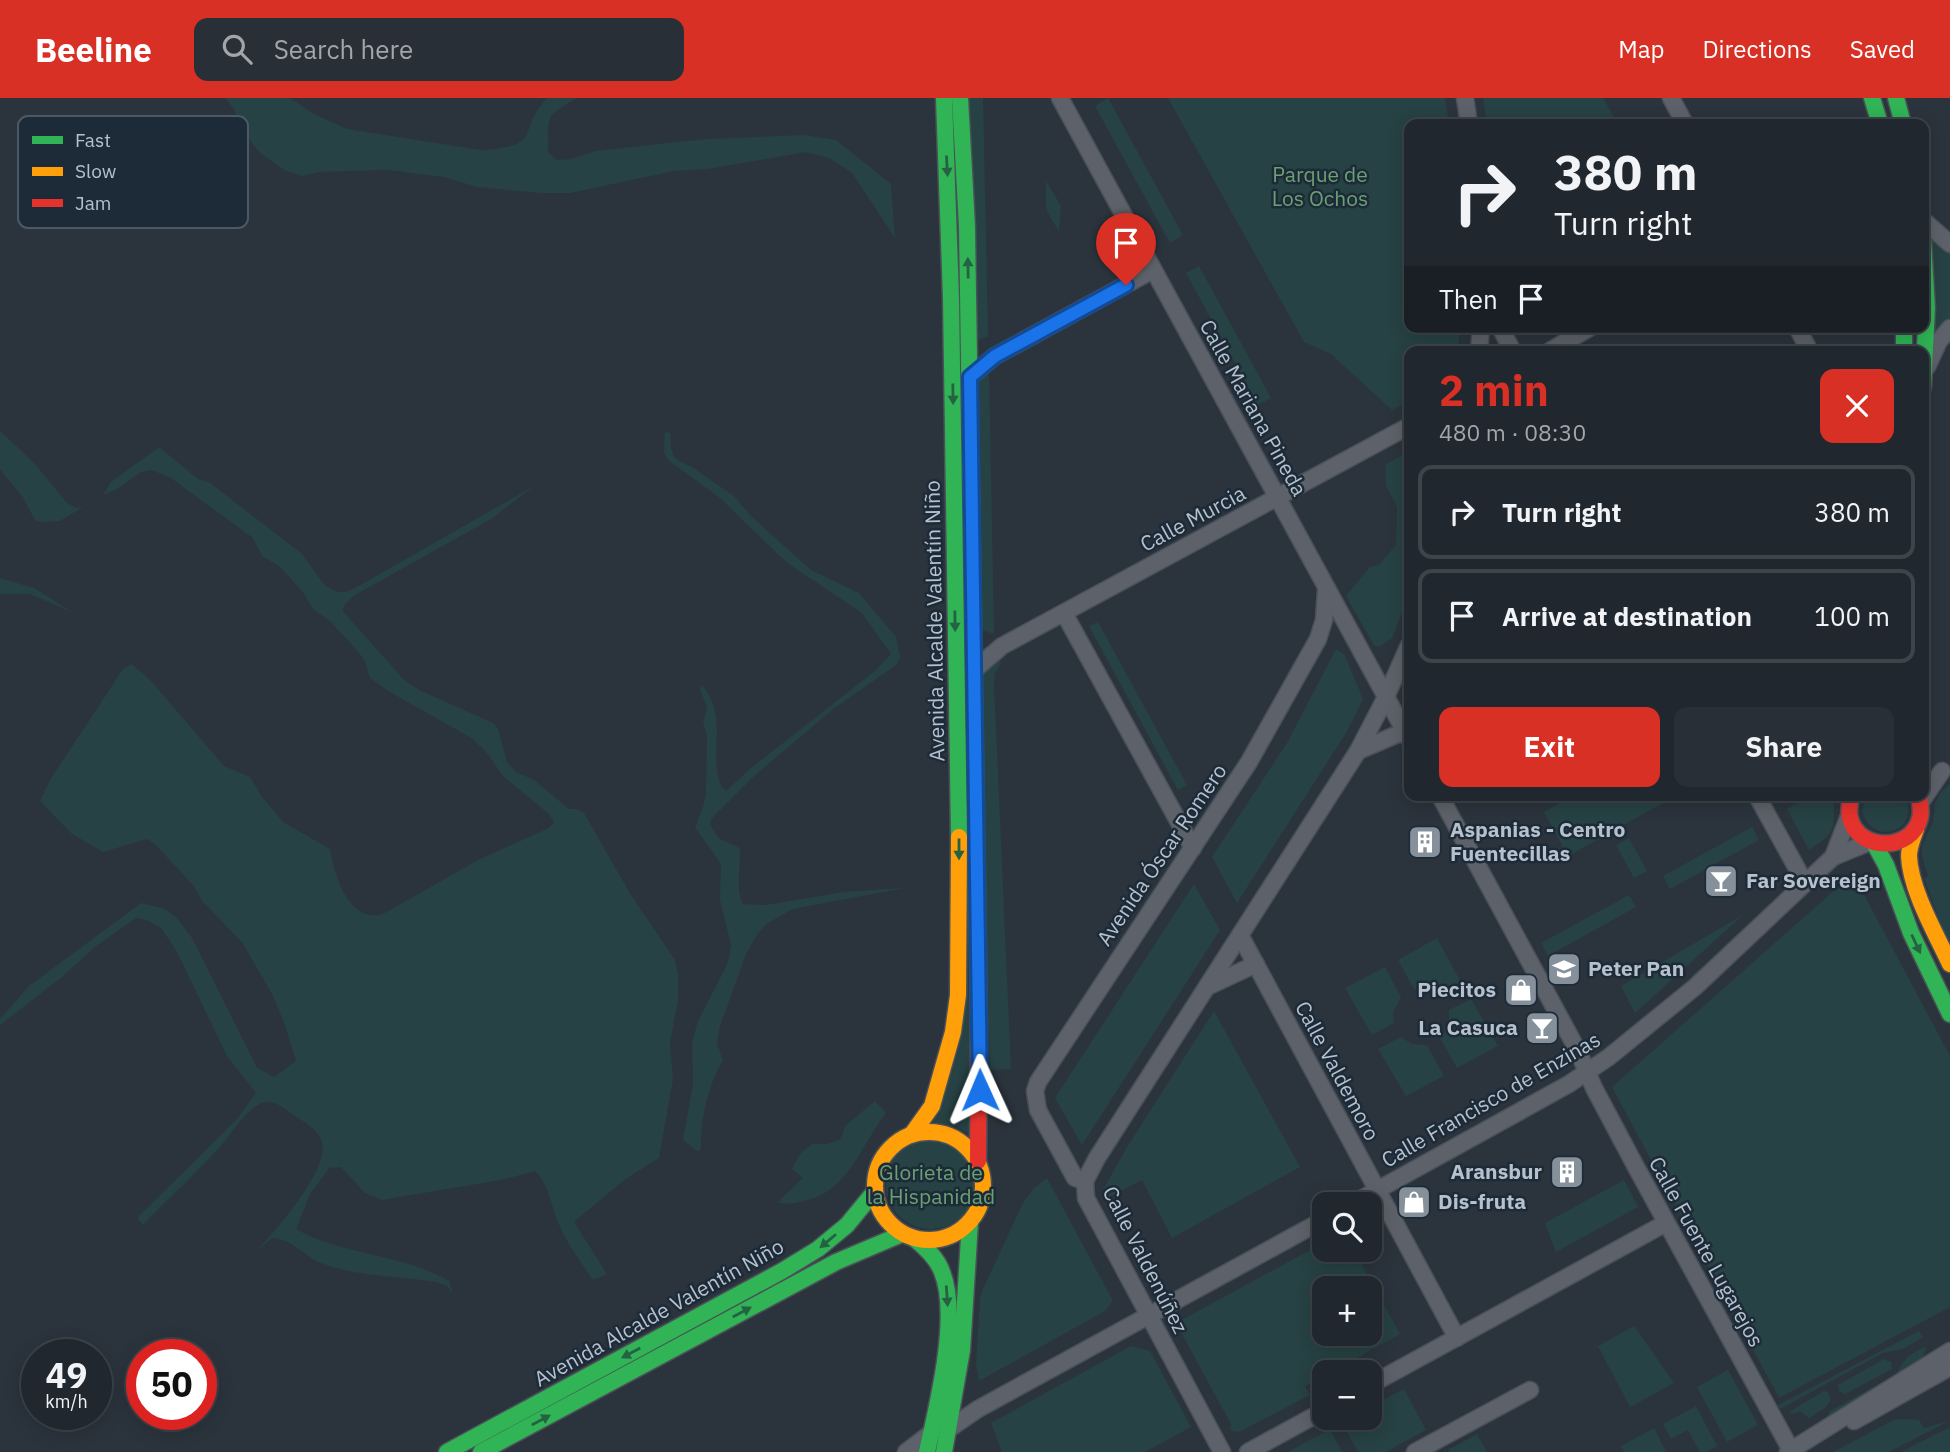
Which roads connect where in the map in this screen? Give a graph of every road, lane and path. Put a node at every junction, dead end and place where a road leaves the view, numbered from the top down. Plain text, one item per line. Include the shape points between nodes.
1 (944, 98) edge
2 (960, 98) edge
3 (1060, 98) edge
4 (1465, 98) edge
5 (1671, 98) edge
6 (1872, 98) edge
7 (1896, 98) edge
8 (1468, 119) edge
9 (1682, 119) edge
10 (1878, 119) edge
11 (1902, 119) edge
12 (1929, 225) edge
13 (1950, 244) edge
14 (1153, 270) junction
15 (1950, 328) edge
16 (1581, 333) edge
17 (969, 337) junction
18 (1558, 346) edge
19 (995, 356) junction
20 (1929, 367) edge
21 (970, 377) junction
22 (1404, 429) edge
23 (1277, 498) junction
24 (1326, 588) junction
25 (1065, 613) junction
26 (1340, 613) junction
27 (1323, 630) junction
28 (973, 631) junction
29 (1353, 636) junction
30 (997, 649) junction
31 (1404, 656) edge
32 (973, 671) junction
33 (1386, 697) junction
34 (1404, 730) edge
35 (1404, 736) edge
36 (1358, 751) junction
37 (1946, 767) edge
38 (1929, 774) edge
39 (1929, 788) edge
40 (1443, 801) edge
41 (1760, 801) edge
42 (1850, 801) edge
43 (1920, 801) edge
44 (1849, 816) junction
45 (1916, 829) junction
46 (1872, 844) junction
47 (1193, 848) junction
48 (1833, 857) junction
49 (1804, 883) junction
50 (1240, 935) junction
51 (1256, 964) junction
52 (1950, 964) edge
53 (1206, 987) junction
54 (1950, 1014) edge
55 (1588, 1072) junction
56 (1035, 1091) joint
57 (912, 1134) junction
58 (1097, 1158) junction
59 (978, 1161) junction
60 (1066, 1162) junction
61 (1085, 1181) junction
62 (1378, 1190) junction
63 (875, 1191) junction
64 (1374, 1192) edge
65 (970, 1222) junction
66 (1666, 1223) junction
67 (1312, 1226) edge
68 (909, 1236) junction
69 (1149, 1317) junction
70 (1457, 1338) junction
71 (1950, 1351) edge
72 (1950, 1367) edge
73 (1382, 1379) edge
74 (957, 1386) junction
75 (1530, 1390) dead end
76 (975, 1411) junction
77 (1312, 1417) edge
78 (949, 1429) junction
79 (931, 1433) junction
80 (1810, 1440) junction
81 (1440, 1446) edge
82 (1789, 1451) edge
83 (447, 1452) edge
84 (481, 1452) edge
85 (906, 1452) edge
86 (927, 1452) edge
87 (944, 1452) edge
88 (1222, 1452) edge
89 (1248, 1452) edge
90 (1415, 1452) edge

1 -> 57 main road, Avenida Alcalde Valentín Niño via 951,298 958,984 944,1070 932,1105
17 -> 2 main road, Avenida Alcalde Valentín Niño
3 - 14 street, Calle Mariana Pineda
4 - 8 street
5 - 9 street
6 - 10 main road
7 - 11 main road
12 - 13 street
14 - 19 street
14 - 23 street, Calle Mariana Pineda
15 - 20 street via 1939,341
16 - 18 street
17 - 19 street
17 - 21 main road, Avenida Alcalde Valentín Niño
19 - 21 street
21 - 28 main road, Avenida Alcalde Valentín Niño
22 - 23 street, Calle Murcia
23 - 24 street, Calle Mariana Pineda
23 - 25 street, Calle Murcia
24 - 26 street, Calle Mariana Pineda
24 - 27 street, Avenida Óscar Romero
25 - 30 street, Calle Murcia
25 - 47 street
26 - 27 street, Avenida Óscar Romero
26 - 29 street, Calle Mariana Pineda
27 - 29 street
27 - 47 street, Avenida Óscar Romero via 1249,762
28 - 30 street
28 - 32 main road, Avenida Alcalde Valentín Niño
29 - 33 street, Calle Mariana Pineda
30 - 32 street, Calle Murcia
31 - 33 street
32 - 59 main road, Avenida Alcalde Valentín Niño
33 - 34 street, Calle Mariana Pineda
33 - 36 street
35 - 36 street
36 - 50 street
37 - 38 street
37 - 39 street
40 - 55 street
41 - 49 street
42 - 44 main road
43 - 45 main road
44 - 46 main road via 1853,827
44 - 48 street, Calle Francisco de Enzinas
45 - 46 main road via 1894,845
45 - 52 main road via 1910,866
46 - 48 street, Calle Francisco de Enzinas
46 -> 54 main road
47 - 56 street, Avenida Óscar Romero
48 - 49 street, Calle Francisco de Enzinas
49 - 55 street, Calle Francisco de Enzinas via 1695,987
50 - 51 street, Calle Valdemoro
50 - 53 street
51 - 53 street
51 - 62 street, Calle Valdemoro
53 - 58 street
55 - 62 street, Calle Francisco de Enzinas
55 - 66 street, Calle Fuente Lugarejos
56 - 60 street, Calle Valdenúñez via 1038,1110
57 - 59 main road via 942,1133 957,1139
57 - 63 main road via 899,1141 880,1163
58 - 60 street
58 - 61 street
59 - 65 main road via 982,1196
60 - 61 street, Calle Valdenúñez via 1075,1178
61 - 69 street, Calle Valdenúñez via 1086,1198
62 - 64 street, Calle Francisco de Enzinas
62 - 70 street, Calle Valdemoro
63 - 68 main road via 883,1216
63 -> 83 main road, Avenida Alcalde Valentín Niño via 847,1225 782,1272
65 - 68 main road via 941,1239
65 - 74 main road
66 - 70 street
66 - 82 street, Calle Fuente Lugarejos
67 - 69 street
68 -> 79 main road via 935,1257 948,1289 945,1348
84 -> 68 main road, Avenida Alcalde Valentín Niño via 836,1262
69 - 76 street
69 - 88 street, Calle Valdenúñez
70 - 73 street
71 - 80 street
72 - 80 street via 1837,1430
74 - 76 street via 960,1397
74 - 78 main road
75 - 81 street
76 - 78 street
77 - 89 street
78 - 87 main road
79 - 85 street
79 - 86 main road
80 - 82 street
81 - 90 street

